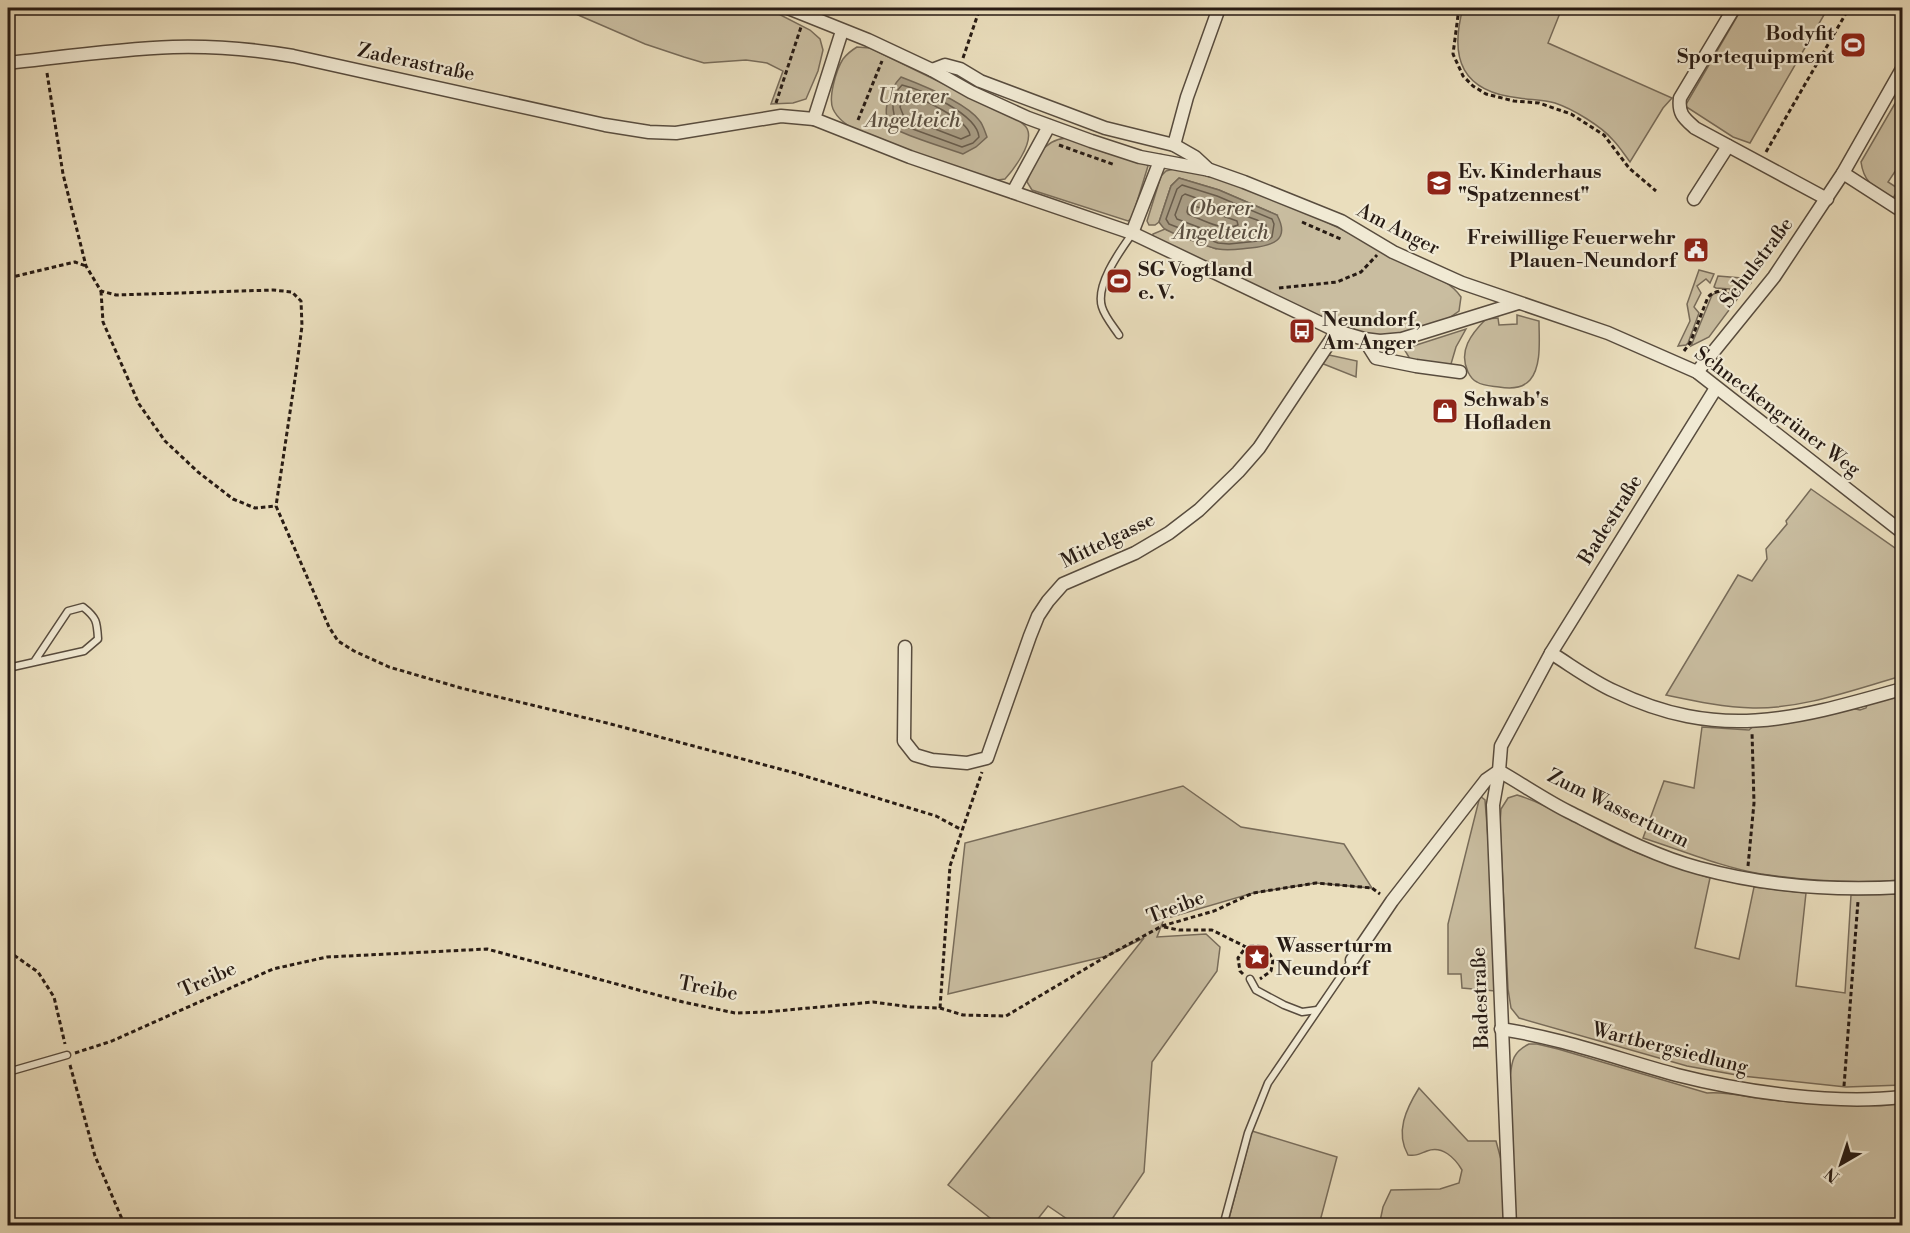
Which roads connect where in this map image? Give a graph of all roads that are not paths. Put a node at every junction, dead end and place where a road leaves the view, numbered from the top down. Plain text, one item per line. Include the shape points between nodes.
1 (788, 8) edge
2 (1219, 8) edge
3 (1734, 8) edge
4 (811, 14) edge
5 (842, 31) junction
6 (8, 63) edge
7 (1902, 69) edge
8 (932, 70) junction
9 (814, 118) junction
10 (1049, 126) junction
11 (1174, 145) junction
12 (1728, 146) junction
13 (1160, 161) junction
14 (1210, 170) junction
15 (1843, 173) junction
16 (1013, 192) junction
17 (1694, 199) dead end
18 (1827, 199) junction
19 (1902, 212) edge
20 (1132, 233) junction
21 (1518, 303) junction
22 (1337, 331) junction
23 (1119, 335) dead end
24 (1365, 339) junction
25 (1460, 372) dead end
26 (1697, 372) junction
27 (1716, 388) junction
28 (1902, 532) edge
29 (905, 647) dead end
30 (1551, 653) junction
31 (34, 662) junction
32 (8, 668) edge
33 (1902, 690) edge
34 (1499, 771) junction
35 (1902, 887) edge
36 (1352, 960) joint
37 (1250, 979) road end
38 (1317, 1010) junction
39 (1501, 1029) junction
40 (67, 1055) road end
41 (8, 1072) edge
42 (1902, 1097) edge
43 (1223, 1226) edge
44 (1510, 1226) edge

1 - 4 street, Am Anger
2 - 11 street
3 - 12 street via 1680,98 1679,108 1695,128
4 - 5 street, Am Anger
5 - 8 street, Am Anger
5 - 9 street
6 - 9 street, Zaderastraße via 172,47 213,47 293,56 650,132 676,133 781,116
7 - 15 street, Schulstraße
8 - 10 street, Am Anger via 971,92
8 - 11 street, Am Anger via 945,65 960,69 980,81 1105,128
9 - 16 street via 910,157
10 - 13 street, Am Anger
10 - 16 street
11 - 14 street, Am Anger
12 - 17 street
12 - 18 street
13 - 14 street, Am Anger
13 - 20 street
14 - 21 street, Am Anger via 1341,221 1384,248
15 - 18 street, Schulstraße
15 - 19 street
16 - 20 street
18 - 26 street, Schulstraße via 1774,277
20 - 22 street
20 - 23 lane via 1109,269 1100,298 1102,309
21 - 24 street via 1402,339
21 - 26 street, Schneckengrüner Weg via 1608,333
22 - 24 street
22 - 29 street, Mittelgasse via 1259,448 1199,510 1135,553 1063,584 1048,601 1030,636 987,758 967,763 932,760 915,755 904,741
24 - 25 street via 1376,358
26 - 27 street, Schneckengrüner Weg
27 - 28 street, Schneckengrüner Weg
27 - 30 street, Badestraße
30 - 33 street via 1612,690 1646,705 1711,721 1787,718
30 - 34 street, Badestraße via 1501,746
31 - 31 lane via 84,651 98,639 92,614 83,607 68,611
31 - 32 lane
34 - 35 street, Zum Wasserturm via 1567,811 1697,868 1747,879 1859,890
34 - 36 street via 1481,786
34 - 39 street, Badestraße via 1493,805
36 - 38 lane
37 - 38 lane via 1256,990 1284,1005 1302,1012
38 - 43 lane via 1268,1083 1248,1132
39 - 42 street, Wartbergsiedlung via 1564,1042 1711,1083 1843,1099
39 - 44 street, Badestraße
40 - 41 lane

